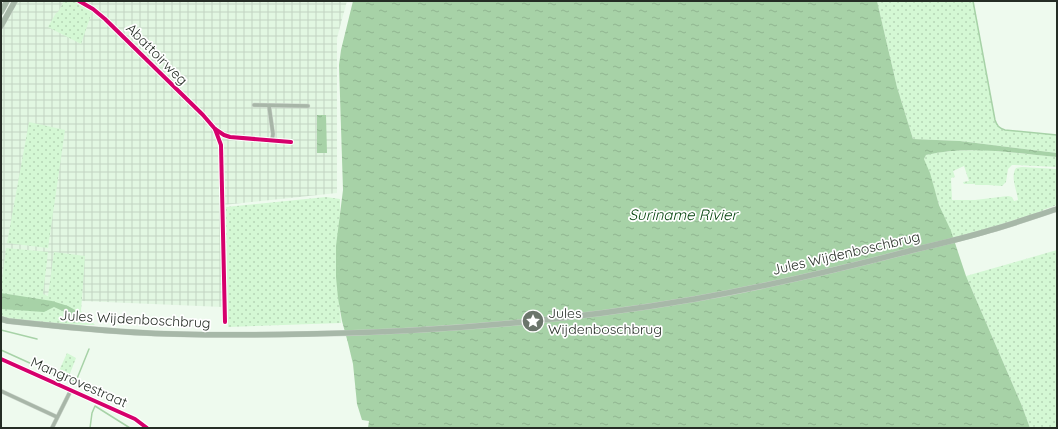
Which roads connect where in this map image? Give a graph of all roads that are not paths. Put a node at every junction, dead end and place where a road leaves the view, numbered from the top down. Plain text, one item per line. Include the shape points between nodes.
1 (8, 1) edge
2 (15, 1) edge
3 (78, 1) edge
4 (1, 12) edge
5 (1, 26) edge
6 (254, 105) dead end
7 (269, 106) junction
8 (308, 106) dead end
9 (215, 129) junction
10 (272, 140) junction
11 (291, 142) dead end
12 (1057, 209) edge
13 (1, 319) edge
14 (225, 322) dead end
15 (1, 359) edge
16 (71, 390) junction
17 (1, 391) edge
18 (57, 417) junction
19 (52, 428) edge
20 (147, 428) edge

1 - 4 main road
2 - 5 main road
3 - 9 street, Abattoirweg via 105,18
6 - 7 street
7 - 8 street
7 - 10 street
9 - 10 street via 230,137
9 - 14 street via 221,145
10 - 11 street
12 - 13 main road, Jules Wijdenboschbrug via 1002,227 774,283 660,304 520,322 395,332 257,335 149,333
15 - 16 street, Mangrovestraat
16 - 18 street
16 - 20 street, Mangrovestraat via 135,419
17 - 18 street
18 - 19 street

